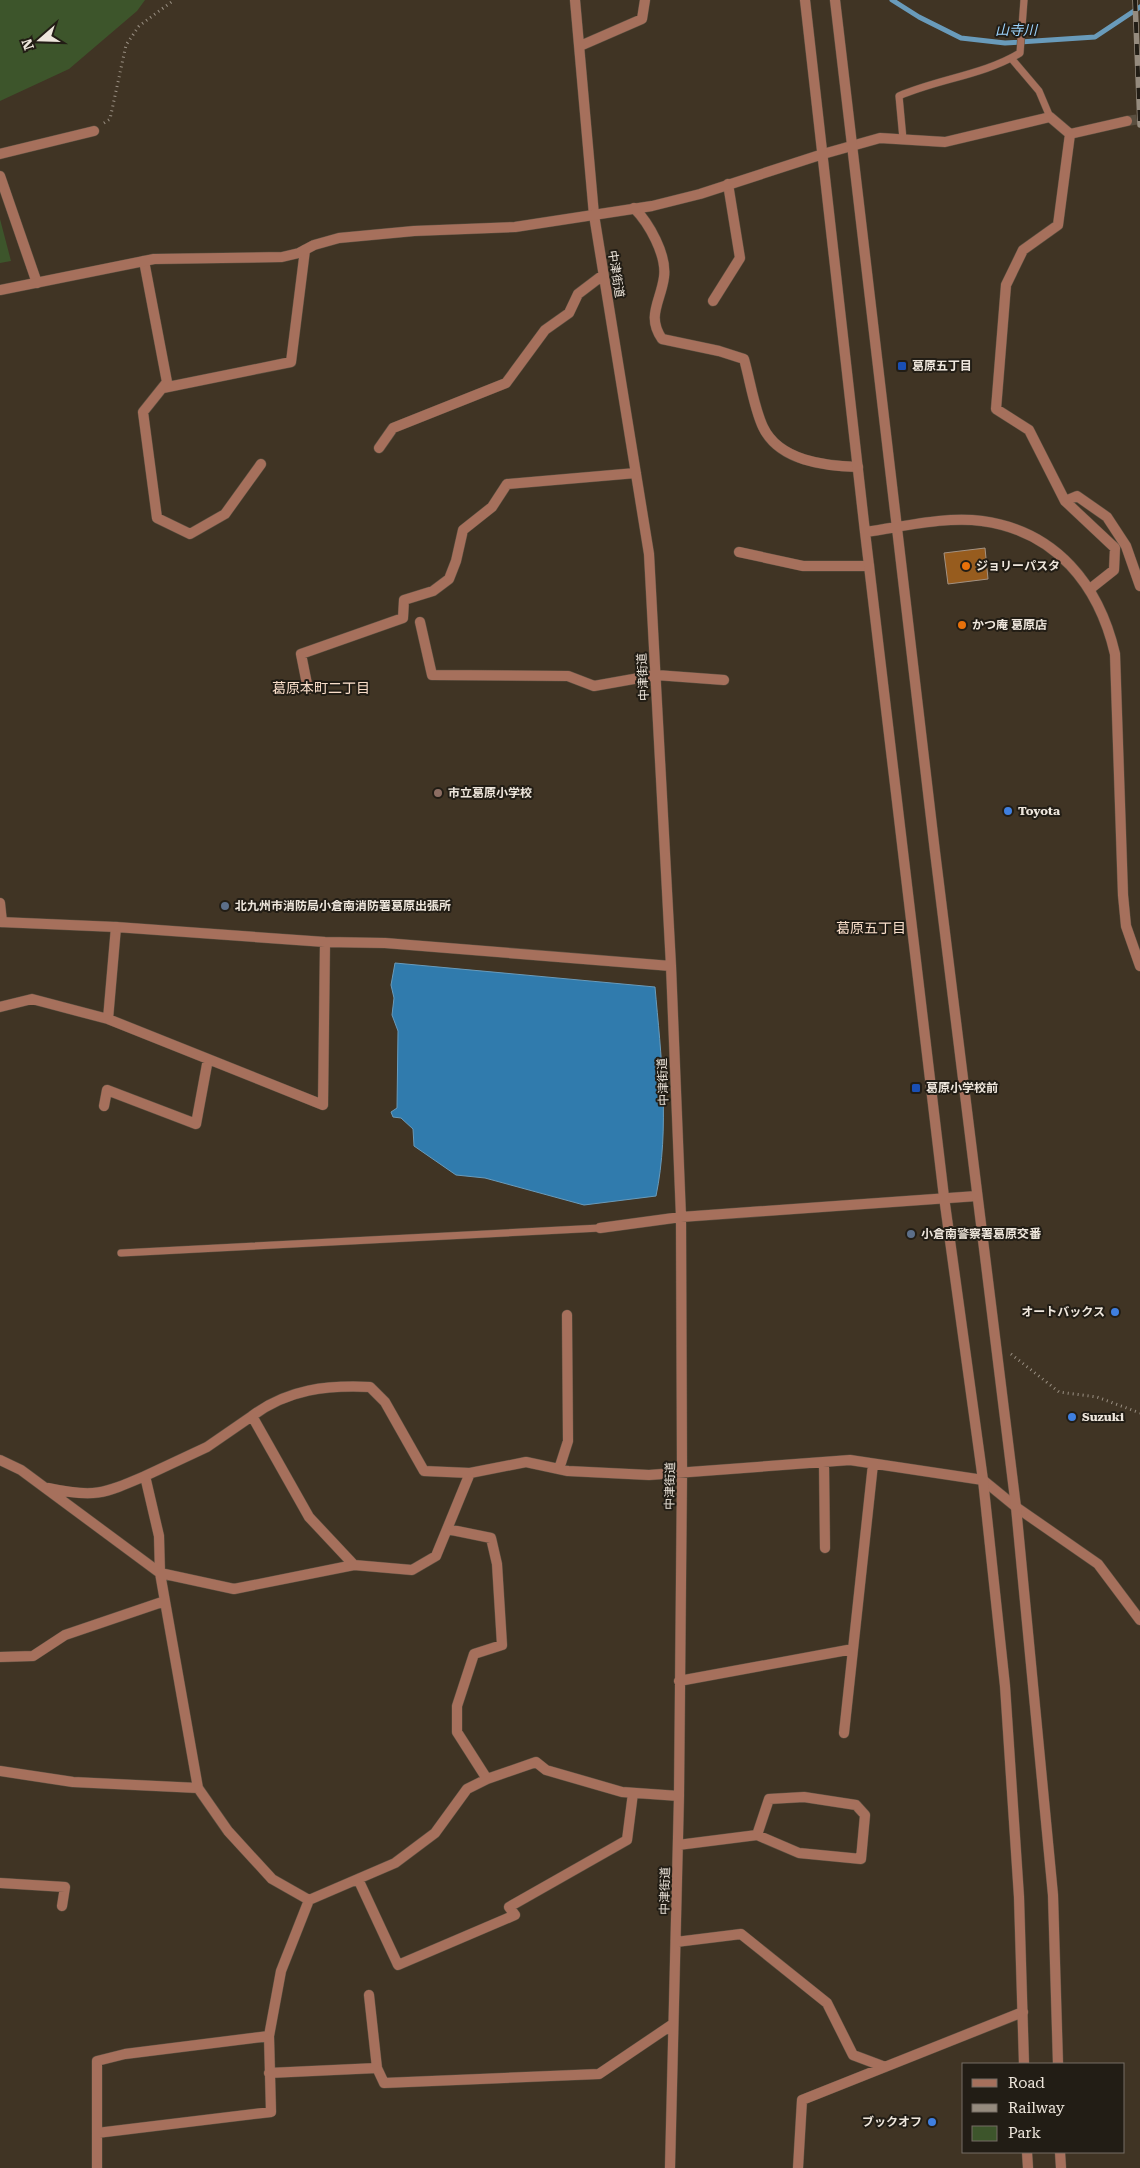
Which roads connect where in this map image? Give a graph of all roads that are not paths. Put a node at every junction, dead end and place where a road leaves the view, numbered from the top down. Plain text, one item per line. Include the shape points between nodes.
1 (575, 0) edge
2 (645, 0) edge
3 (805, 0) edge
4 (835, 0) edge
5 (1024, 0) edge
6 (580, 46) junction
7 (1011, 58) junction
8 (1050, 117) junction
9 (1127, 121) tunnel mouth
10 (94, 131) road end
11 (1070, 134) junction
12 (903, 139) junction
13 (851, 146) junction
14 (0, 154) edge
15 (823, 154) junction
16 (0, 176) edge
17 (728, 184) junction
18 (634, 208) junction
19 (594, 215) junction
20 (305, 250) junction
21 (144, 261) junction
22 (603, 275) junction
23 (37, 282) junction
24 (0, 290) edge
25 (713, 301) dead end
26 (163, 388) junction
27 (378, 448) dead end
28 (261, 464) dead end
29 (858, 467) junction
30 (636, 473) junction
31 (1065, 501) junction
32 (896, 528) junction
33 (865, 532) junction
34 (739, 552) dead end
35 (869, 566) junction
36 (1140, 586) edge
37 (1090, 589) junction
38 (420, 622) dead end
39 (656, 675) junction
40 (724, 680) dead end
41 (308, 689) dead end
42 (0, 903) edge
43 (1, 922) edge
44 (116, 927) junction
45 (325, 942) junction
46 (671, 966) junction
47 (1140, 966) edge
48 (0, 1007) edge
49 (108, 1019) junction
50 (208, 1059) junction
51 (104, 1106) dead end
52 (977, 1196) junction
53 (944, 1197) junction
54 (681, 1217) junction
55 (600, 1228) joint
56 (121, 1253) dead end
57 (567, 1316) dead end
58 (252, 1416) junction
59 (0, 1460) edge
60 (824, 1462) junction
61 (873, 1464) junction
62 (559, 1469) junction
63 (470, 1473) junction
64 (682, 1474) junction
65 (145, 1476) junction
66 (983, 1480) junction
67 (44, 1487) junction
68 (1016, 1507) junction
69 (447, 1529) junction
70 (825, 1548) dead end
71 (354, 1565) junction
72 (160, 1573) junction
73 (165, 1601) junction
74 (1140, 1620) edge
75 (853, 1649) junction
76 (0, 1657) edge
77 (679, 1681) junction
78 (844, 1733) dead end
79 (0, 1771) edge
80 (487, 1779) junction
81 (198, 1788) junction
82 (633, 1793) junction
83 (679, 1796) junction
84 (757, 1835) junction
85 (678, 1844) junction
86 (358, 1879) junction
87 (0, 1883) edge
88 (308, 1900) junction
89 (62, 1906) dead end
90 (676, 1942) junction
91 (369, 1995) dead end
92 (1023, 2012) junction
93 (673, 2024) junction
94 (269, 2036) junction
95 (1024, 2063) edge
96 (1058, 2063) edge
97 (885, 2067) junction
98 (377, 2068) junction
99 (269, 2073) junction
100 (97, 2133) junction
101 (1027, 2153) edge
102 (1060, 2153) edge
103 (97, 2168) edge
104 (670, 2168) edge
105 (798, 2168) edge
106 (1028, 2168) edge
107 (1061, 2168) edge

1 - 6 street, 中津街道
2 - 6 street via 642,18
3 - 15 street
4 - 13 street
5 - 7 lane via 1020,52
6 - 19 street, 中津街道
7 - 8 lane via 1039,91
7 - 12 lane via 899,96
8 - 11 street
8 - 12 street via 945,142
9 - 11 street
10 - 14 street
11 - 31 street via 1058,225 1023,250 1006,285 996,409 1029,430
12 - 13 street via 880,138
13 - 15 street
13 - 32 street
15 - 17 street
15 - 29 street
16 - 23 street
17 - 18 street via 700,194
17 - 25 street via 740,258
18 - 19 street
18 - 29 street via 646,219 659,247 664,276 654,313 654,328 662,339 719,350 744,359 762,427 772,440 786,452 828,466
19 - 20 street via 514,227 338,238
19 - 22 street, 中津街道
20 - 21 street via 282,256
20 - 26 street via 291,362
21 - 23 street
21 - 26 street via 168,382
22 - 27 street via 578,294 569,313 545,330 506,383 393,428
22 - 30 street, 中津街道
23 - 24 street
26 - 28 street via 143,412 157,518 190,534 225,514
29 - 33 street
30 - 39 street, 中津街道 via 649,554
30 - 41 street via 507,484 492,506 463,530 449,579 433,591 404,600 403,618 301,654
31 - 36 street via 1077,496 1107,517 1126,546
31 - 37 street via 1115,548 1114,570
32 - 33 street
32 - 37 street via 937,522 981,521 1015,528 1046,543 1070,564
32 - 52 street
33 - 35 street
34 - 35 street via 804,566
35 - 53 street
37 - 47 street via 1109,628 1115,654 1123,895 1126,926
38 - 39 street via 432,675 568,676 594,686
39 - 40 street
39 - 46 street, 中津街道
42 - 43 street
43 - 44 street
44 - 45 street
44 - 49 street
45 - 46 street via 385,943
45 - 50 street via 323,1105
46 - 54 street, 中津街道
48 - 49 street via 32,1000
49 - 50 street
50 - 51 street via 196,1124 108,1090
52 - 53 street
52 - 68 street
53 - 54 street
53 - 66 street
54 - 55 street
54 - 64 street, 中津街道
55 - 56 lane
57 - 62 street via 568,1441
58 - 63 street via 265,1406 315,1388 370,1387 385,1402 424,1471
58 - 65 street via 207,1447
58 - 71 street via 309,1517
59 - 67 street via 22,1470
60 - 61 street via 850,1460
60 - 64 street
60 - 70 street
61 - 66 street
61 - 75 street
62 - 63 street via 526,1462
62 - 64 street
63 - 69 street
64 - 77 street, 中津街道
65 - 67 street via 96,1495
65 - 72 street via 159,1536
66 - 68 street
66 - 92 street via 1005,1686
67 - 72 street
68 - 74 street via 1098,1564
68 - 96 street via 1052,1895
69 - 71 street via 436,1556 412,1570
69 - 80 street via 491,1538 497,1564 502,1645 474,1654 457,1706 457,1732
71 - 72 street via 234,1589
72 - 73 street
73 - 76 street via 65,1635 33,1656
73 - 81 street
75 - 77 street
75 - 78 street
77 - 83 street, 中津街道
79 - 81 street via 73,1782
80 - 82 street via 536,1762 546,1770
80 - 86 street via 467,1789 435,1833 395,1863
81 - 88 street via 228,1831 272,1879
82 - 83 street
82 - 86 street via 627,1840 509,1907 515,1915 398,1965
83 - 85 street, 中津街道
84 - 84 street via 769,1799 812,1798 856,1806 865,1815 861,1859 799,1853
84 - 85 street
85 - 90 street, 中津街道
86 - 88 street
87 - 89 street via 65,1886
88 - 94 street via 281,1971
90 - 93 street, 中津街道
90 - 97 street via 741,1934 827,2003 853,2055
91 - 98 street
92 - 95 street
92 - 97 street
93 - 98 street via 599,2074 384,2083
93 - 104 street, 中津街道
94 - 99 street
94 - 100 street via 125,2054 97,2061
97 - 105 street via 802,2100
98 - 99 street
99 - 100 street via 271,2112
100 - 103 street
101 - 106 street
102 - 107 street

